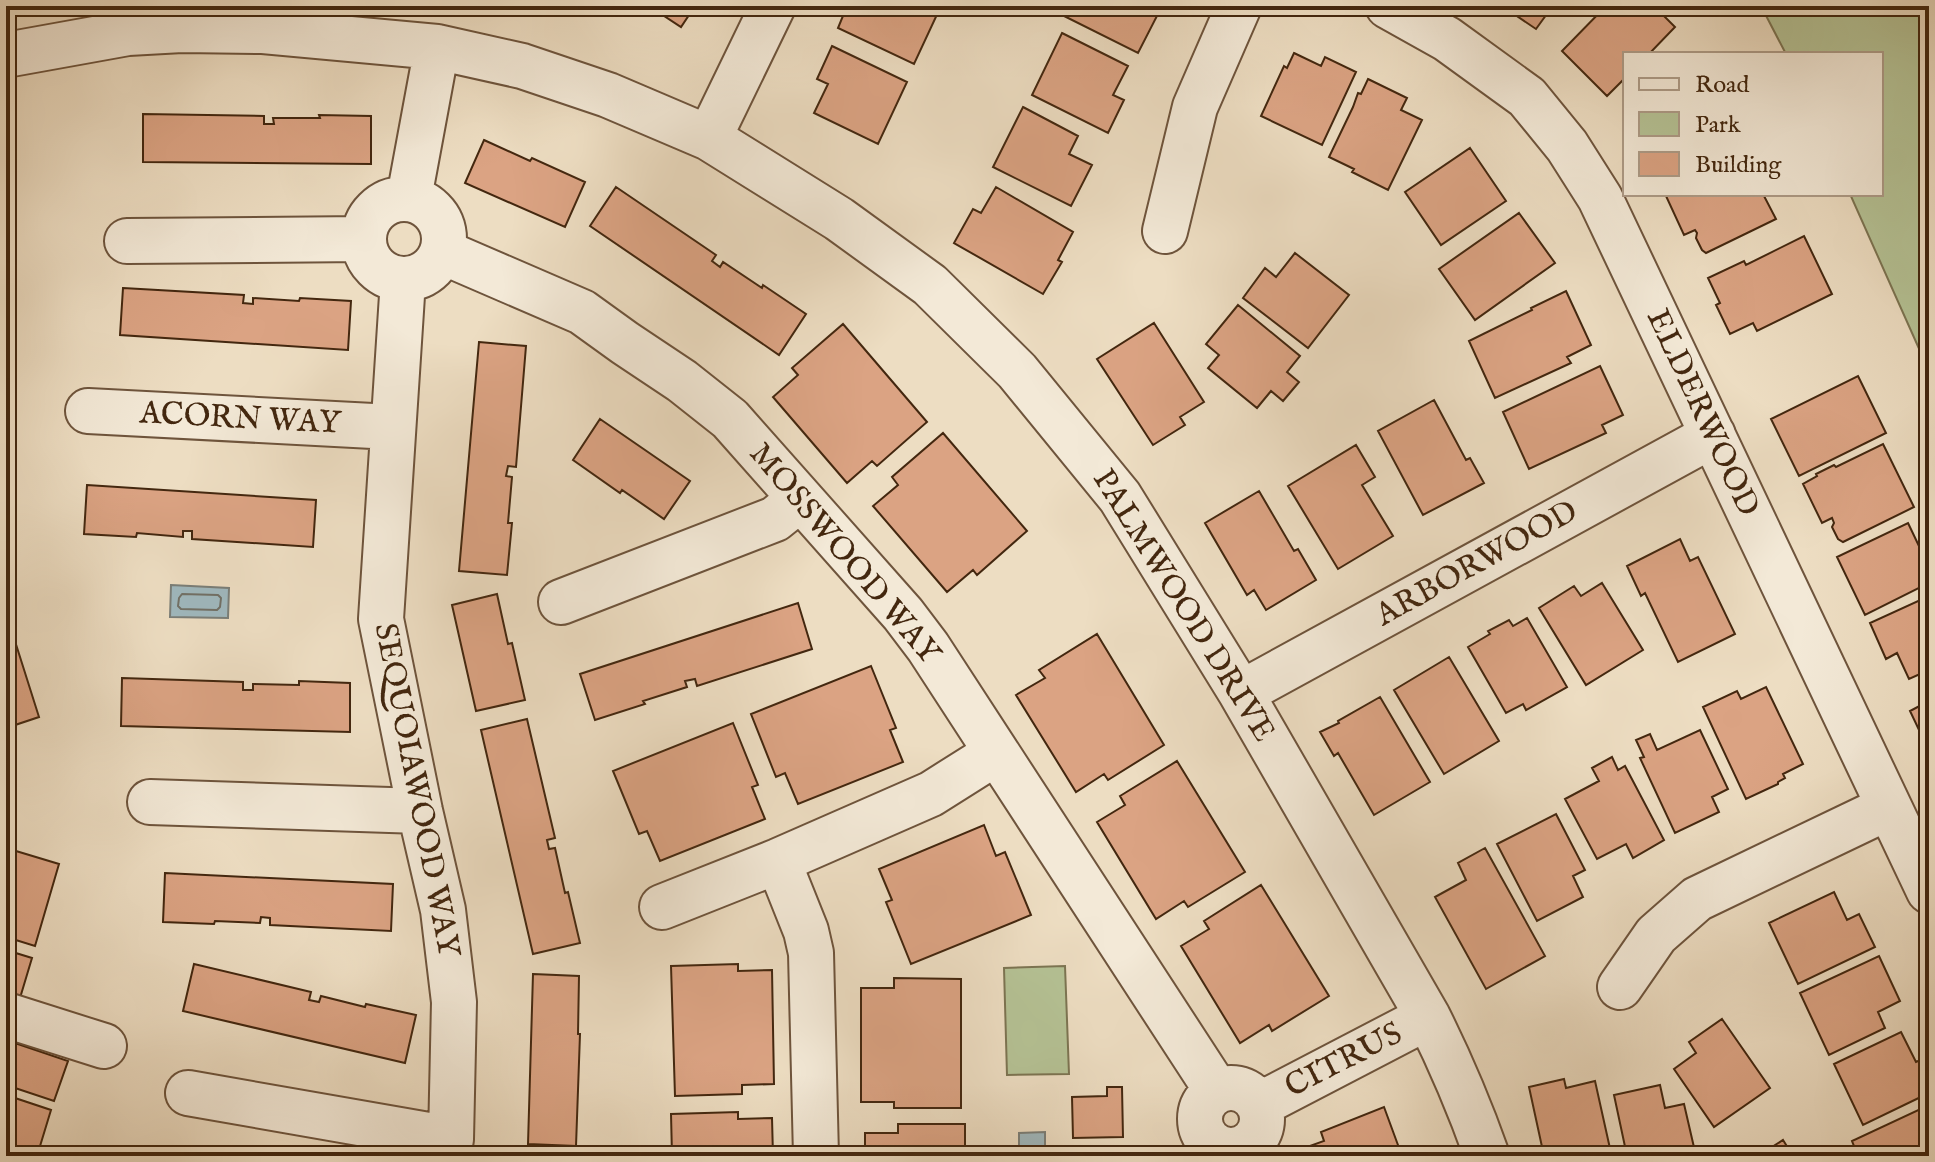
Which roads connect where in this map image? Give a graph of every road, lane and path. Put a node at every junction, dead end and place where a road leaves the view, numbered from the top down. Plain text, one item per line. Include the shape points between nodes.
1 (773, 6) edge
2 (1239, 6) edge
3 (1388, 6) edge
4 (437, 47) junction
5 (6, 55) edge
6 (709, 138) junction
7 (409, 198) junction
8 (1165, 231) dead end
9 (364, 239) junction
10 (127, 241) dead end
11 (443, 252) junction
12 (403, 280) junction
13 (88, 411) dead end
14 (392, 427) junction
15 (1713, 435) junction
16 (800, 499) junction
17 (561, 602) dead end
18 (1241, 693) junction
19 (996, 753) junction
20 (150, 802) dead end
21 (1889, 807) junction
22 (420, 811) junction
23 (778, 861) junction
24 (1929, 891) edge
25 (662, 907) dead end
26 (1620, 987) dead end
27 (6, 1015) edge
28 (1428, 1017) junction
29 (104, 1046) dead end
30 (1217, 1091) junction
31 (188, 1093) dead end
32 (1259, 1105) junction
33 (449, 1148) edge
34 (1247, 1152) edge
35 (816, 1156) edge
36 (1487, 1156) edge

1 - 6 street
2 - 8 street via 1195,107
3 - 15 street, ELDERWOOD via 1447,39 1527,97 1567,146 1600,198
4 - 5 street, PALMWOOD DRIVE via 263,31 182,30 128,33
4 - 6 street, PALMWOOD DRIVE via 522,66
4 - 7 street
6 - 18 street, PALMWOOD DRIVE via 839,219 930,285 1017,371 1120,497
7 - 9 street via 395,199 373,214
7 - 11 street via 439,217
9 - 10 street
9 - 12 street via 371,262
11 - 12 street via 428,273
11 - 16 street, MOSSWOOD WAY via 582,312 682,381 730,419
12 - 14 street, SEQUOIAWOOD WAY
13 - 14 street, ACORN WAY
14 - 22 street, SEQUOIAWOOD WAY via 381,619
15 - 18 street, ARBORWOOD
15 - 21 street, ELDERWOOD
16 - 17 street via 775,519
16 - 19 street, MOSSWOOD WAY via 903,614
18 - 28 street, PALMWOOD DRIVE
19 - 23 street via 931,794
19 - 30 street, MOSSWOOD WAY
20 - 22 street
21 - 24 street, ELDERWOOD
21 - 26 street via 1697,899 1656,935
22 - 33 street, SEQUOIAWOOD WAY via 443,910 454,1002
23 - 25 street
23 - 35 street via 811,953
27 - 29 street
28 - 32 street, CITRUS
28 - 36 street, PALMWOOD DRIVE
30 - 32 street via 1241,1089
30 - 34 street via 1201,1109 1203,1133 1221,1149
31 - 33 street
32 - 34 street via 1261,1129

